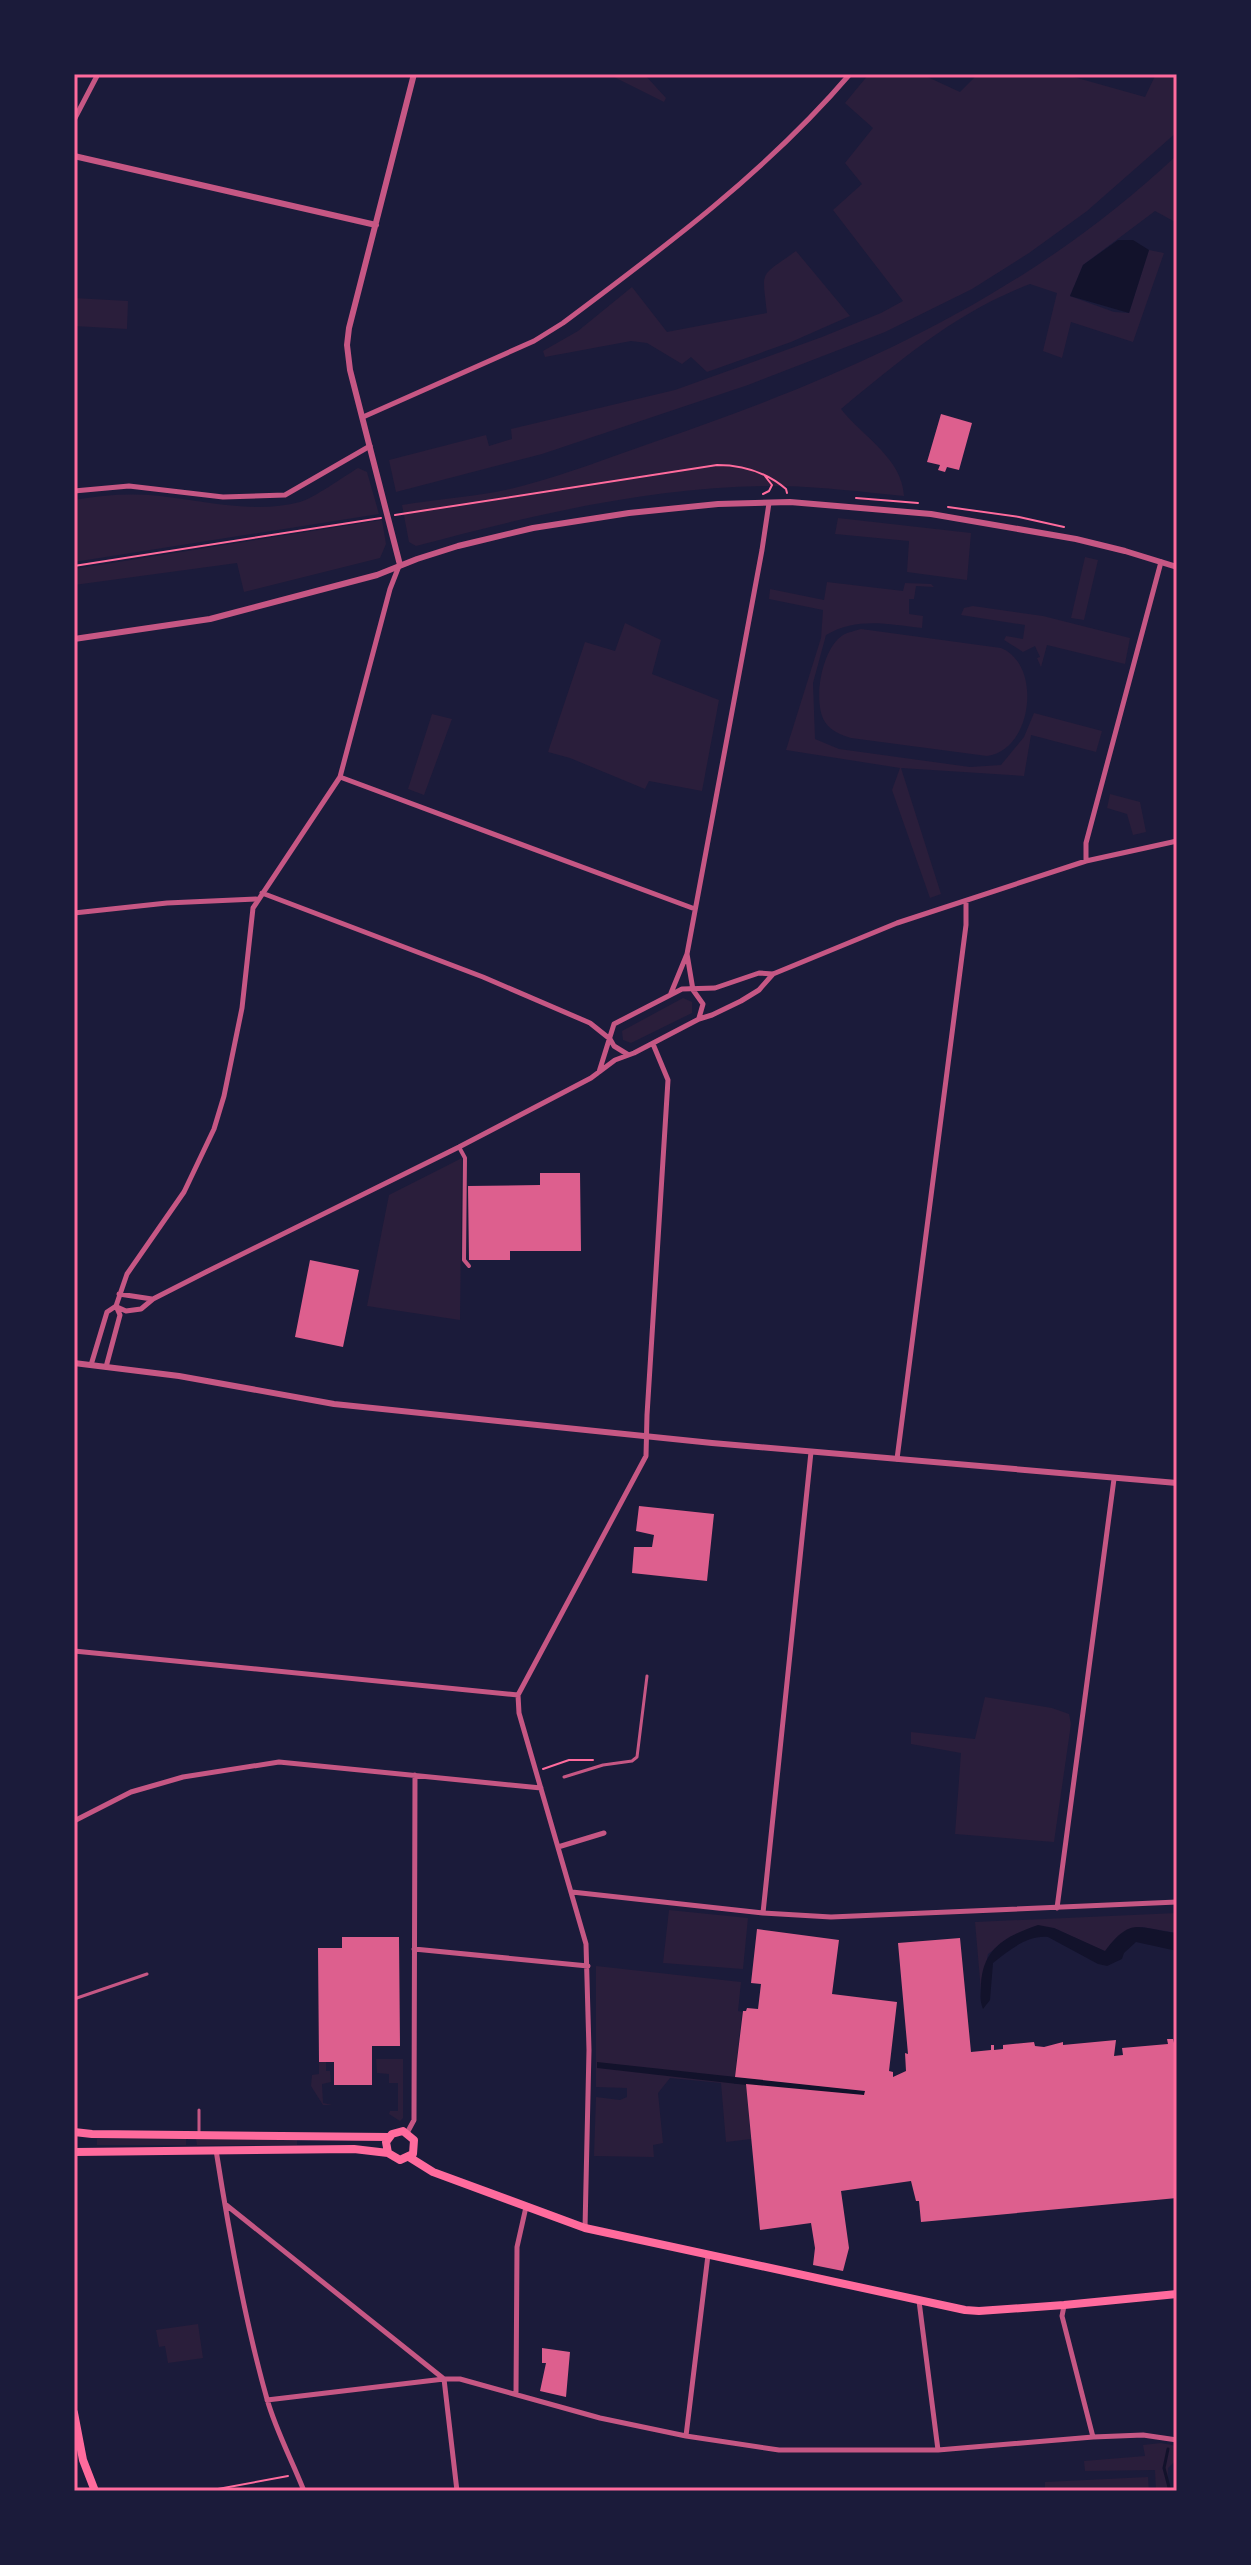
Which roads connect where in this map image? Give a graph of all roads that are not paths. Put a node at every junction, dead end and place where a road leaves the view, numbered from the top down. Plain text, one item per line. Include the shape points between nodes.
1 (98, 74) edge
2 (414, 74) edge
3 (850, 74) edge
4 (74, 120) edge
5 (74, 156) edge
6 (376, 225) junction
7 (363, 417) junction
8 (370, 446) junction
9 (74, 491) edge
10 (769, 503) junction
11 (1161, 562) junction
12 (400, 565) junction
13 (1177, 567) edge
14 (74, 639) edge
15 (340, 777) junction
16 (1177, 841) edge
17 (1086, 861) junction
18 (262, 893) junction
19 (257, 899) junction
20 (966, 901) junction
21 (695, 909) junction
22 (74, 913) edge
23 (687, 954) junction
24 (773, 974) junction
25 (693, 990) junction
26 (670, 994) junction
27 (699, 1019) junction
28 (610, 1039) junction
29 (653, 1044) junction
30 (627, 1054) junction
31 (599, 1072) junction
32 (459, 1147) junction
33 (469, 1266) dead end
34 (119, 1294) junction
35 (153, 1299) junction
36 (116, 1306) junction
37 (74, 1363) edge
38 (91, 1365) junction
39 (106, 1367) junction
40 (648, 1437) junction
41 (811, 1452) junction
42 (897, 1460) junction
43 (1114, 1479) junction
44 (1177, 1483) edge
45 (74, 1651) edge
46 (647, 1676) dead end
47 (518, 1695) junction
48 (415, 1775) junction
49 (564, 1777) dead end
50 (542, 1785) junction
51 (74, 1821) edge
52 (604, 1833) dead end
53 (558, 1847) junction
54 (571, 1892) junction
55 (1177, 1902) edge
56 (1057, 1908) junction
57 (763, 1913) junction
58 (414, 1949) junction
59 (588, 1966) junction
60 (147, 1974) dead end
61 (74, 1999) edge
62 (199, 2110) dead end
63 (74, 2133) edge
64 (407, 2133) junction
65 (199, 2134) junction
66 (389, 2137) junction
67 (216, 2150) junction
68 (74, 2152) edge
69 (388, 2153) junction
70 (409, 2157) junction
71 (225, 2203) junction
72 (526, 2207) junction
73 (585, 2228) junction
74 (708, 2255) junction
75 (1177, 2294) edge
76 (919, 2301) junction
77 (1064, 2305) junction
78 (444, 2379) junction
79 (516, 2394) junction
80 (267, 2400) junction
81 (74, 2413) edge
82 (686, 2436) junction
83 (1093, 2437) junction
84 (1177, 2440) edge
85 (938, 2450) junction
86 (95, 2491) edge
87 (304, 2491) edge
88 (457, 2491) edge

1 - 4 street
2 - 6 street
3 - 7 street via 745,182 563,323
5 - 6 street
6 - 7 street via 347,345
7 - 8 street
8 - 9 street via 285,495 223,497 129,486
8 - 12 street
10 - 11 street via 861,507 999,524
10 - 12 street via 585,519 498,536
10 - 21 street
11 - 13 street
11 - 17 street via 1086,843
12 - 14 street via 210,619
12 - 15 street
15 - 18 street
15 - 21 street
16 - 17 street
17 - 20 street
18 - 19 street
18 - 28 street via 483,977 590,1023
19 - 22 street
19 - 34 street via 236,1043 214,1129 184,1192 127,1274
20 - 24 street
20 - 42 street
21 - 23 street
23 - 25 street
23 - 26 street
24 - 25 street
24 - 27 street via 759,990
25 - 26 street
25 - 27 street via 703,1004
26 - 28 street via 618,1021
27 - 29 street
28 - 30 street
28 - 31 street
29 - 30 street
29 - 40 street via 668,1080
30 - 31 street
31 - 32 street
32 - 33 street via 465,1158 464,1260
32 - 35 street
34 - 35 street
34 - 36 street
35 - 36 street via 134,1311
36 - 38 street via 107,1312
36 - 39 street via 120,1315
37 - 38 street
38 - 39 street
39 - 40 street via 334,1404
40 - 41 street
40 - 47 street via 646,1456
41 - 42 street
41 - 57 street
42 - 43 street
43 - 44 street
43 - 56 street
45 - 47 street
46 - 49 lane via 637,1757
47 - 50 street
48 - 50 street
48 - 51 street via 279,1762 183,1777 131,1792
48 - 58 street
50 - 53 street
52 - 53 street
53 - 54 street
54 - 57 street
54 - 59 street
55 - 56 street
56 - 57 street via 831,1917
58 - 59 street
58 - 64 street via 414,2120
59 - 73 street
60 - 61 lane
62 - 65 lane
63 - 65 main road
63 - 68 main road
64 - 66 main road
64 - 70 main road via 415,2144
65 - 66 main road
66 - 69 main road
67 - 68 main road
67 - 69 main road
67 - 71 street
69 - 70 main road via 396,2159
70 - 72 main road via 433,2172
71 - 78 street
71 - 80 street
72 - 73 main road
72 - 79 street via 517,2247
73 - 74 main road
74 - 76 main road
74 - 82 street
75 - 77 main road
76 - 77 main road via 979,2311
76 - 85 street
77 - 83 street via 1062,2316
78 - 79 street
78 - 80 street
78 - 88 street
79 - 82 street
80 - 87 street
81 - 86 main road
82 - 85 street via 779,2450
83 - 84 street
83 - 85 street

